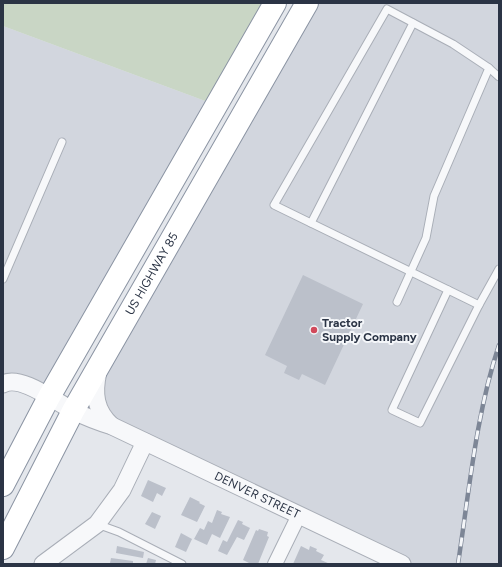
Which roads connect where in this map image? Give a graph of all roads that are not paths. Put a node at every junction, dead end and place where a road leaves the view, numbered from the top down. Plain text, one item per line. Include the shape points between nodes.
1 (275, 3) edge
2 (307, 3) edge
3 (414, 23) junction
4 (489, 68) junction
5 (499, 77) edge
6 (62, 142) dead end
7 (311, 223) junction
8 (499, 269) edge
9 (411, 272) junction
10 (3, 279) edge
11 (448, 290) junction
12 (397, 302) dead end
13 (479, 305) junction
14 (100, 363) junction
15 (3, 384) edge
16 (49, 397) junction
17 (73, 411) junction
18 (112, 426) junction
19 (145, 442) junction
20 (3, 485) edge
21 (299, 515) junction
22 (97, 524) junction
23 (3, 548) edge
24 (44, 564) edge
25 (182, 564) edge
26 (275, 564) edge
27 (402, 564) edge

1 - 16 highway
2 - 14 highway, US HIGHWAY 85
3 - 4 lane via 453,44
3 - 7 lane
3 - 7 lane via 387,9 274,205
4 - 5 lane
4 - 9 lane via 434,196 426,238
6 - 10 lane
7 - 9 lane
8 - 13 lane
9 - 11 lane
9 - 12 lane
11 - 13 lane
11 - 13 lane via 392,410 420,423
14 - 17 highway, US HIGHWAY 85
14 - 18 street via 96,399 101,414
15 - 16 street, DENVER STREET via 23,384
16 - 17 street, DENVER STREET
16 - 20 highway
17 - 18 street, DENVER STREET
17 - 23 highway, US HIGHWAY 85
18 - 19 street, DENVER STREET
19 - 21 street, DENVER STREET
19 - 22 street via 122,490
21 - 26 street
21 - 27 street, DENVER STREET
22 - 24 street
22 - 25 lane via 119,532

